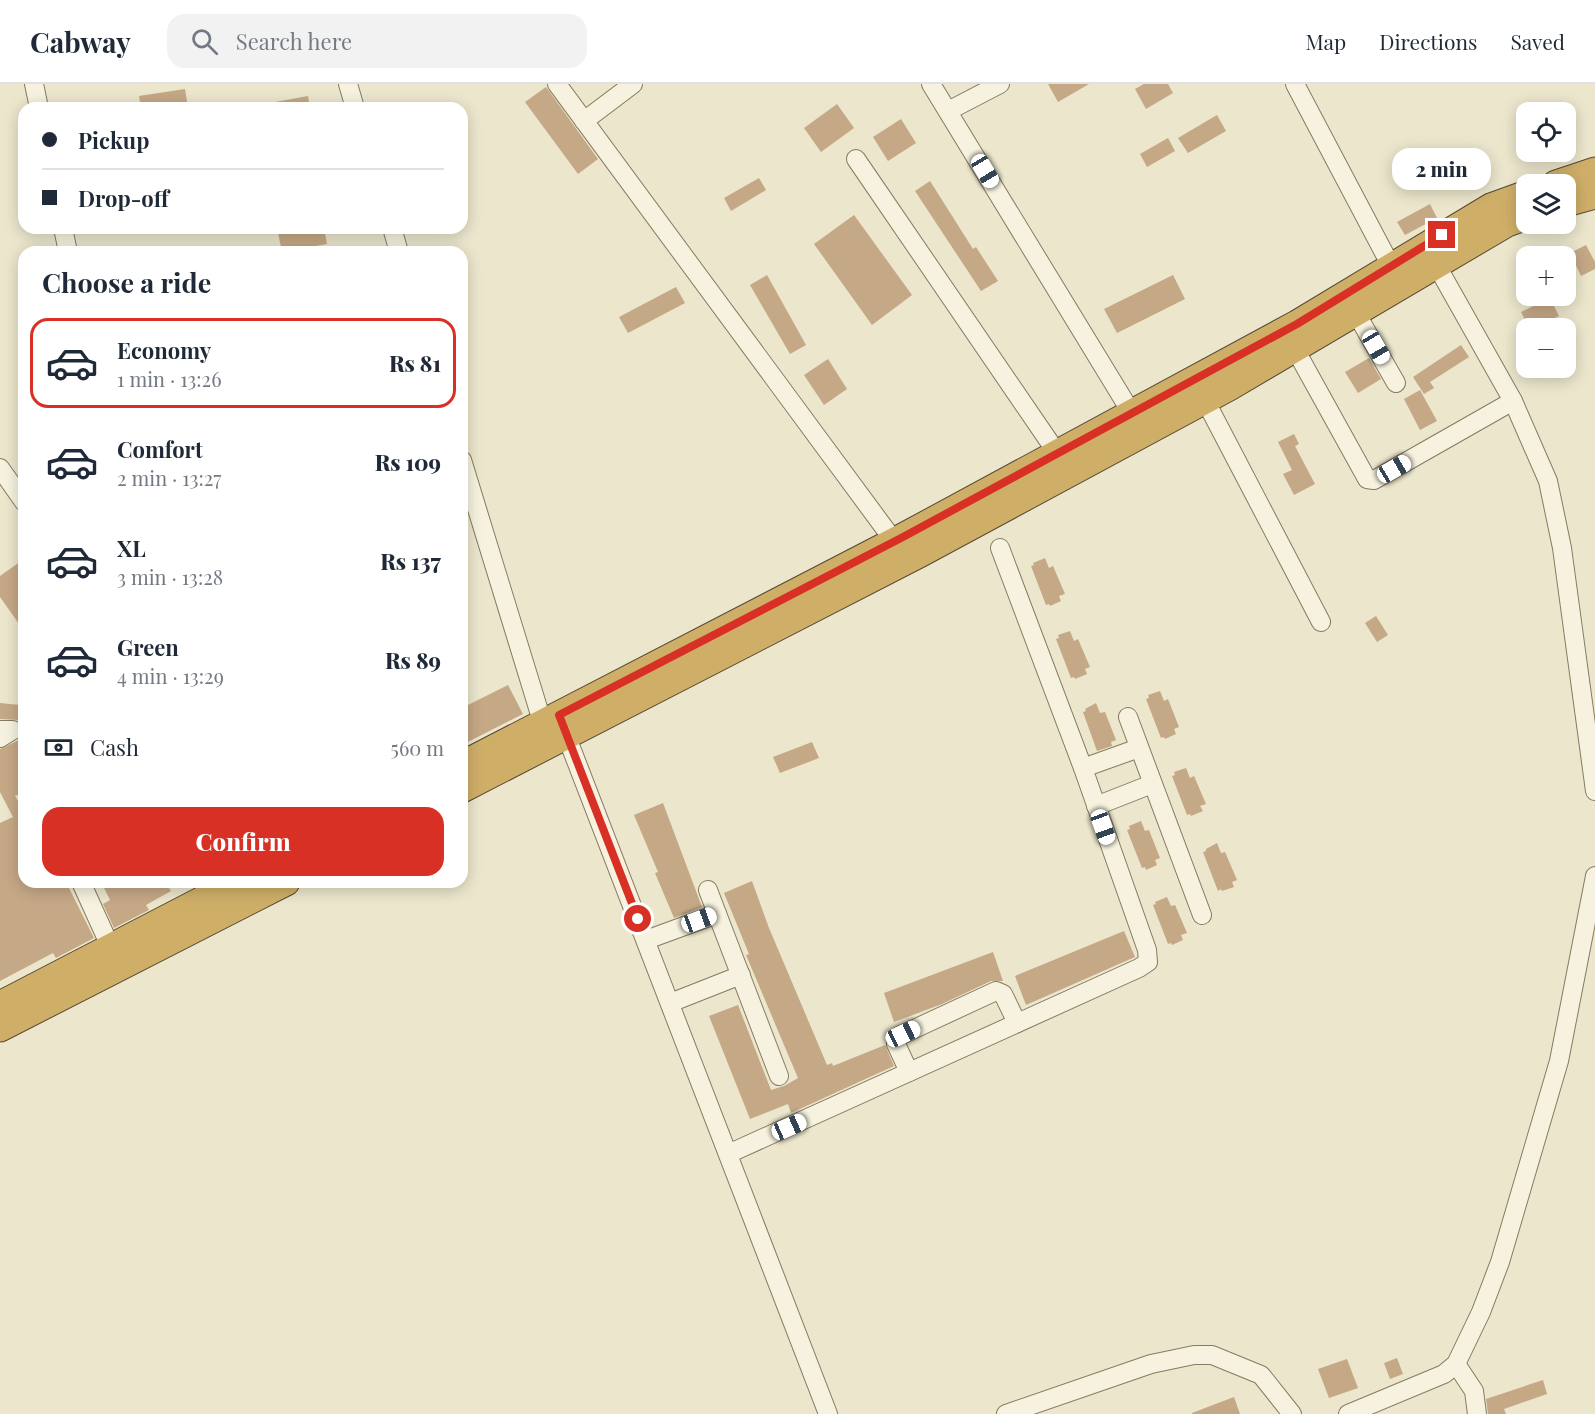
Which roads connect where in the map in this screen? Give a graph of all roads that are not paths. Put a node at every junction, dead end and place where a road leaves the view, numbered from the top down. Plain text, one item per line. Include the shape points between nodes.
1 (34, 84) edge
2 (348, 84) edge
3 (557, 84) edge
4 (633, 84) edge
5 (931, 84) edge
6 (1000, 84) edge
7 (1295, 84) edge
8 (38, 102) edge
9 (353, 102) edge
10 (948, 111) junction
11 (584, 121) junction
12 (856, 159) dead end
13 (1595, 171) edge
14 (1576, 177) edge
15 (1595, 195) edge
16 (1516, 198) edge
17 (1576, 200) edge
18 (1516, 220) edge
19 (1391, 266) junction
20 (1437, 266) junction
21 (1356, 313) junction
22 (1295, 349) junction
23 (1396, 383) dead end
24 (1205, 400) junction
25 (1513, 401) junction
26 (1131, 412) junction
27 (1057, 453) junction
28 (0, 468) edge
29 (468, 478) edge
30 (18, 494) edge
31 (894, 541) junction
32 (1000, 548) dead end
33 (1321, 622) dead end
34 (1128, 717) dead end
35 (554, 729) junction
36 (1139, 748) junction
37 (468, 763) edge
38 (1083, 768) junction
39 (1152, 784) junction
40 (468, 785) edge
41 (1595, 791) edge
42 (1096, 806) junction
43 (1595, 876) edge
44 (84, 888) edge
45 (227, 888) edge
46 (272, 888) edge
47 (708, 890) dead end
48 (717, 914) junction
49 (1202, 915) dead end
50 (646, 940) junction
51 (115, 957) junction
52 (741, 975) junction
53 (670, 1003) junction
54 (0, 1005) edge
55 (1017, 1023) junction
56 (0, 1028) edge
57 (909, 1072) junction
58 (779, 1076) dead end
59 (728, 1154) junction
60 (1456, 1364) junction
61 (828, 1414) edge
62 (1006, 1414) edge
63 (1292, 1414) edge
64 (1348, 1414) edge
65 (1478, 1414) edge

1 - 8 street
2 - 9 street
3 - 11 street
4 - 11 street
5 - 10 street
6 - 10 street
7 - 19 street
10 - 26 street
11 - 31 street
12 - 27 street
13 - 14 highway
15 - 17 highway
16 - 19 highway via 1491,207
18 - 20 highway
19 - 26 highway via 1297,324
20 - 21 highway
20 - 25 street
21 - 22 highway
21 - 23 street
22 - 24 highway
22 - 25 street via 1367,479 1374,480
24 - 33 street
24 - 35 highway via 919,554
25 - 41 street via 1548,481 1555,514
26 - 27 highway
27 - 31 highway
28 - 30 street
29 - 35 street
31 - 35 highway
32 - 38 street
34 - 36 street
35 - 37 highway
35 - 40 highway
35 - 50 street
36 - 38 street
36 - 39 street
38 - 42 street
39 - 42 street
39 - 49 street
42 - 55 street via 1148,962
43 - 60 street via 1553,1081 1500,1262
44 - 51 street
45 - 51 highway
46 - 51 highway
47 - 48 street
48 - 50 street
48 - 52 street
50 - 53 street
51 - 54 highway
51 - 56 highway
52 - 53 street
52 - 58 street
53 - 59 street
55 - 57 street
55 - 57 street via 1001,992 975,1000 899,1036 896,1044
57 - 59 street
59 - 61 street
60 - 64 street via 1433,1380
60 - 65 street via 1474,1391
62 - 63 street via 1151,1364 1194,1355 1212,1355 1261,1375

